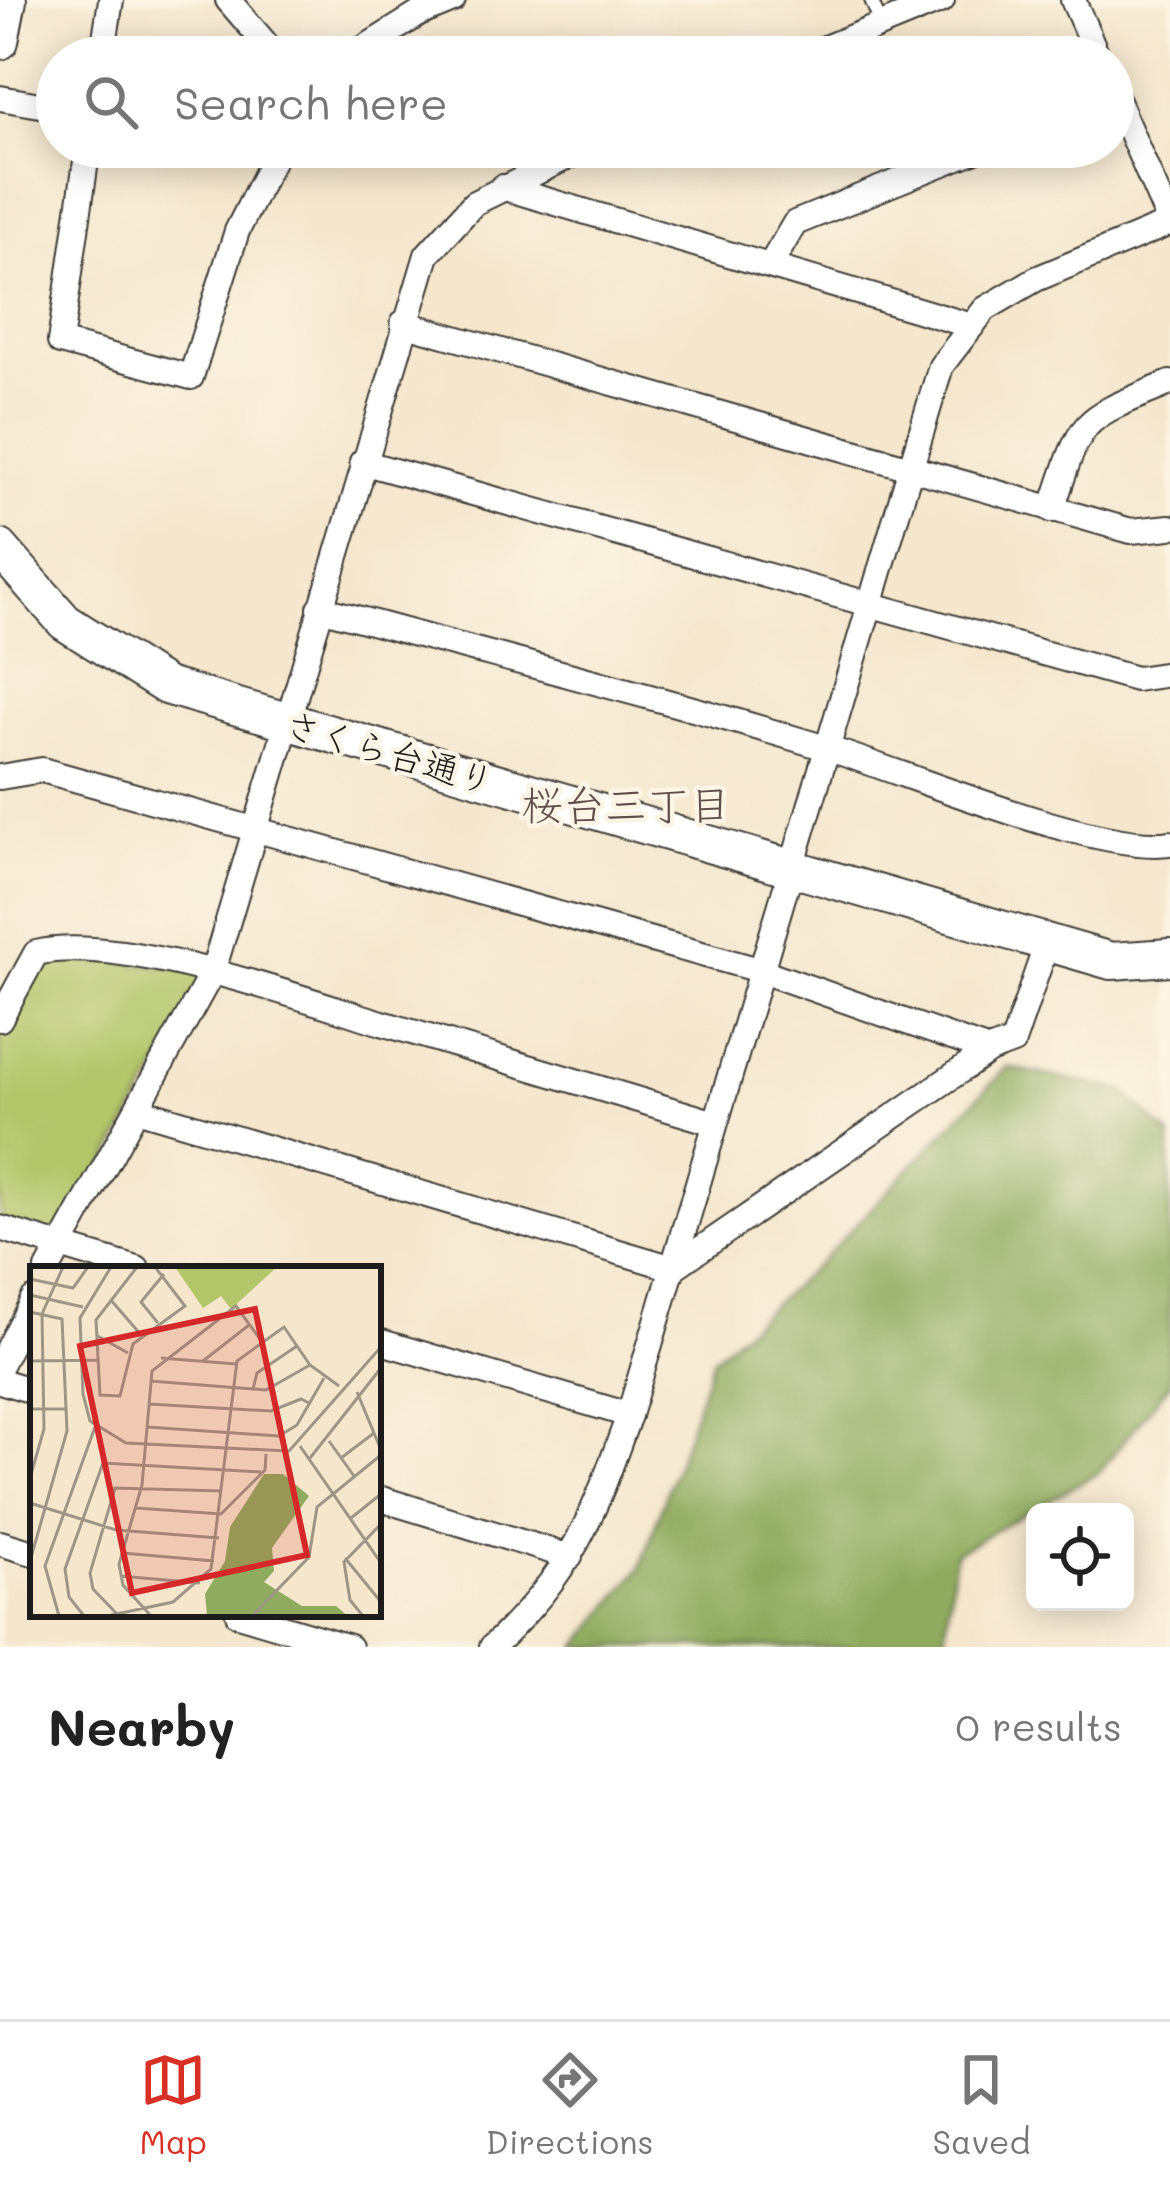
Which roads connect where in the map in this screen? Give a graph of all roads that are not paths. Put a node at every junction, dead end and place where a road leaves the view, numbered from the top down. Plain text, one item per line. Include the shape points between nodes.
1 (8, 0) edge
2 (111, 0) edge
3 (228, 0) edge
4 (453, 0) edge
5 (871, 0) edge
6 (942, 0) edge
7 (1073, 0) edge
8 (405, 10) edge
9 (881, 24) junction
10 (105, 36) edge
11 (259, 36) edge
12 (375, 36) edge
13 (853, 36) edge
14 (1089, 36) edge
15 (0, 41) edge
16 (0, 98) edge
17 (36, 104) edge
18 (1134, 142) edge
19 (85, 168) edge
20 (268, 168) edge
21 (543, 168) edge
22 (931, 168) edge
23 (502, 187) junction
24 (771, 263) junction
25 (403, 322) junction
26 (972, 326) junction
27 (1170, 383) edge
28 (362, 462) junction
29 (910, 471) junction
30 (1052, 510) junction
31 (1170, 527) edge
32 (0, 548) edge
33 (320, 608) junction
34 (869, 608) junction
35 (1170, 674) edge
36 (287, 721) junction
37 (827, 748) junction
38 (0, 777) edge
39 (254, 830) junction
40 (1170, 843) edge
41 (788, 868) junction
42 (1047, 943) junction
43 (1170, 957) edge
44 (759, 970) junction
45 (213, 971) junction
46 (0, 1019) edge
47 (989, 1052) junction
48 (140, 1110) junction
49 (715, 1123) junction
50 (0, 1228) edge
51 (54, 1257) edge
52 (116, 1266) edge
53 (674, 1268) junction
54 (30, 1306) edge
55 (381, 1342) edge
56 (0, 1365) edge
57 (0, 1381) edge
58 (30, 1390) edge
59 (629, 1415) junction
60 (381, 1499) edge
61 (0, 1543) edge
62 (30, 1551) edge
63 (570, 1557) junction
64 (248, 1617) edge
65 (349, 1647) edge
66 (491, 1647) edge

1 - 15 street
2 - 10 street
3 - 11 street
4 - 8 street
5 - 9 lane
6 - 9 street
7 - 14 street
8 - 12 street
9 - 13 street
16 - 17 street
18 - 26 street via 1170,223 1036,279 985,308
19 - 20 street via 60,342 191,377 237,231
21 - 23 street
22 - 24 street via 795,223
23 - 24 street
23 - 25 street via 474,203 428,254
24 - 26 street
25 - 28 street
25 - 29 street
26 - 29 street via 941,366
27 - 30 street via 1097,413 1076,436
28 - 33 street
28 - 34 street
29 - 30 street
29 - 34 street
30 - 31 street via 1131,531
32 - 36 street, さくら台通り via 65,622 166,686
33 - 36 street
33 - 37 street
34 - 35 street via 1136,679
34 - 37 street
36 - 39 street
36 - 41 street, さくら台通り
37 - 40 street via 1075,830
37 - 41 street
38 - 39 street via 42,770
39 - 44 street
39 - 45 street
41 - 42 street, さくら台通り
41 - 44 street
42 - 43 street, さくら台通り via 1111,962
42 - 47 street via 1013,1042
44 - 47 street
44 - 49 street
45 - 46 street via 59,947 36,953
45 - 48 street
45 - 49 street
47 - 53 street
48 - 51 street
48 - 53 street
49 - 53 street
50 - 51 street
51 - 52 street
53 - 59 street
54 - 56 street
55 - 59 street
57 - 58 street
59 - 63 street via 587,1533
60 - 63 street
61 - 62 street
63 - 66 street via 539,1603
64 - 65 street

